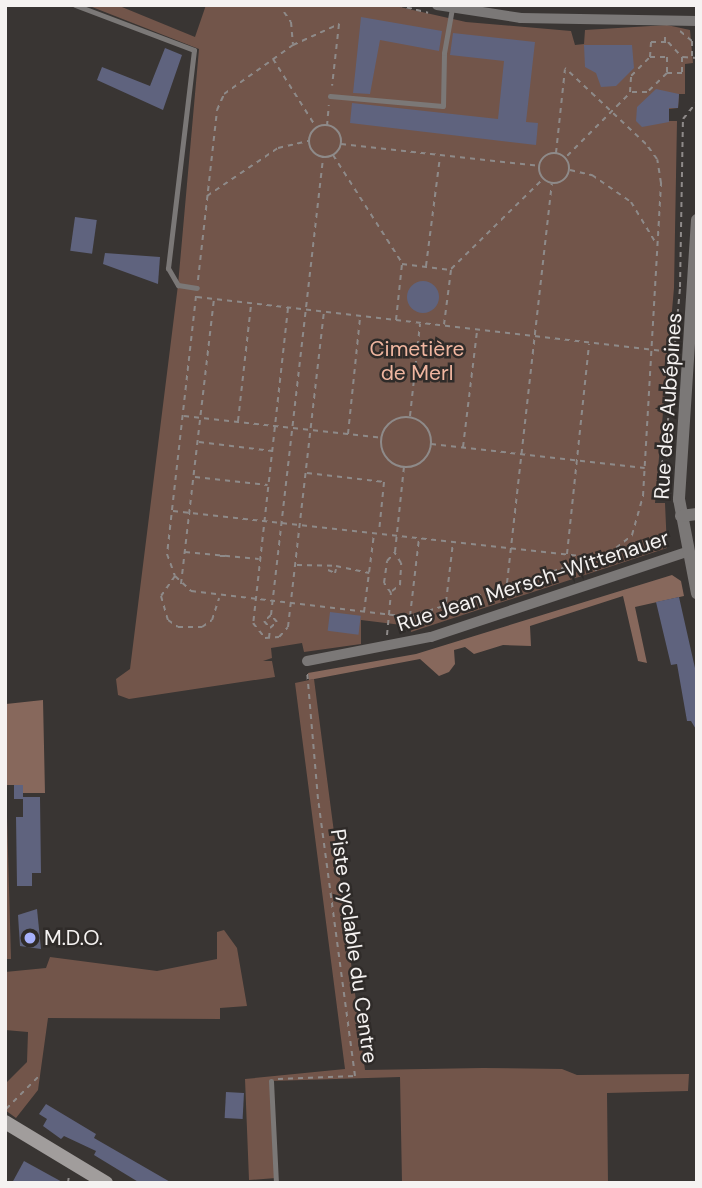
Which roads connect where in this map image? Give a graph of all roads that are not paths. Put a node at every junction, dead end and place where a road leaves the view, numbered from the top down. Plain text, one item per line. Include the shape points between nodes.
1 (75, 5) edge
2 (438, 5) edge
3 (452, 8) junction
4 (697, 22) edge
5 (330, 96) road end
6 (697, 220) edge
7 (197, 288) road end
8 (697, 514) edge
9 (681, 516) junction
10 (687, 552) junction
11 (697, 593) edge
12 (307, 661) dead end
13 (271, 1081) road end
14 (5, 1122) edge
15 (106, 1183) edge
16 (276, 1183) edge

1 - 7 lane via 194,50 168,268 178,285
2 - 3 street
3 - 4 street via 531,18
3 - 5 lane via 444,52 443,106
6 - 9 street, Rue des Aubépines
8 - 9 street
9 - 10 street, Rue des Aubépines
10 - 11 street, Rue des Aubépines
10 - 12 street, Rue Jean Mersch-Wittenauer via 386,648
13 - 16 lane
14 - 15 main road

